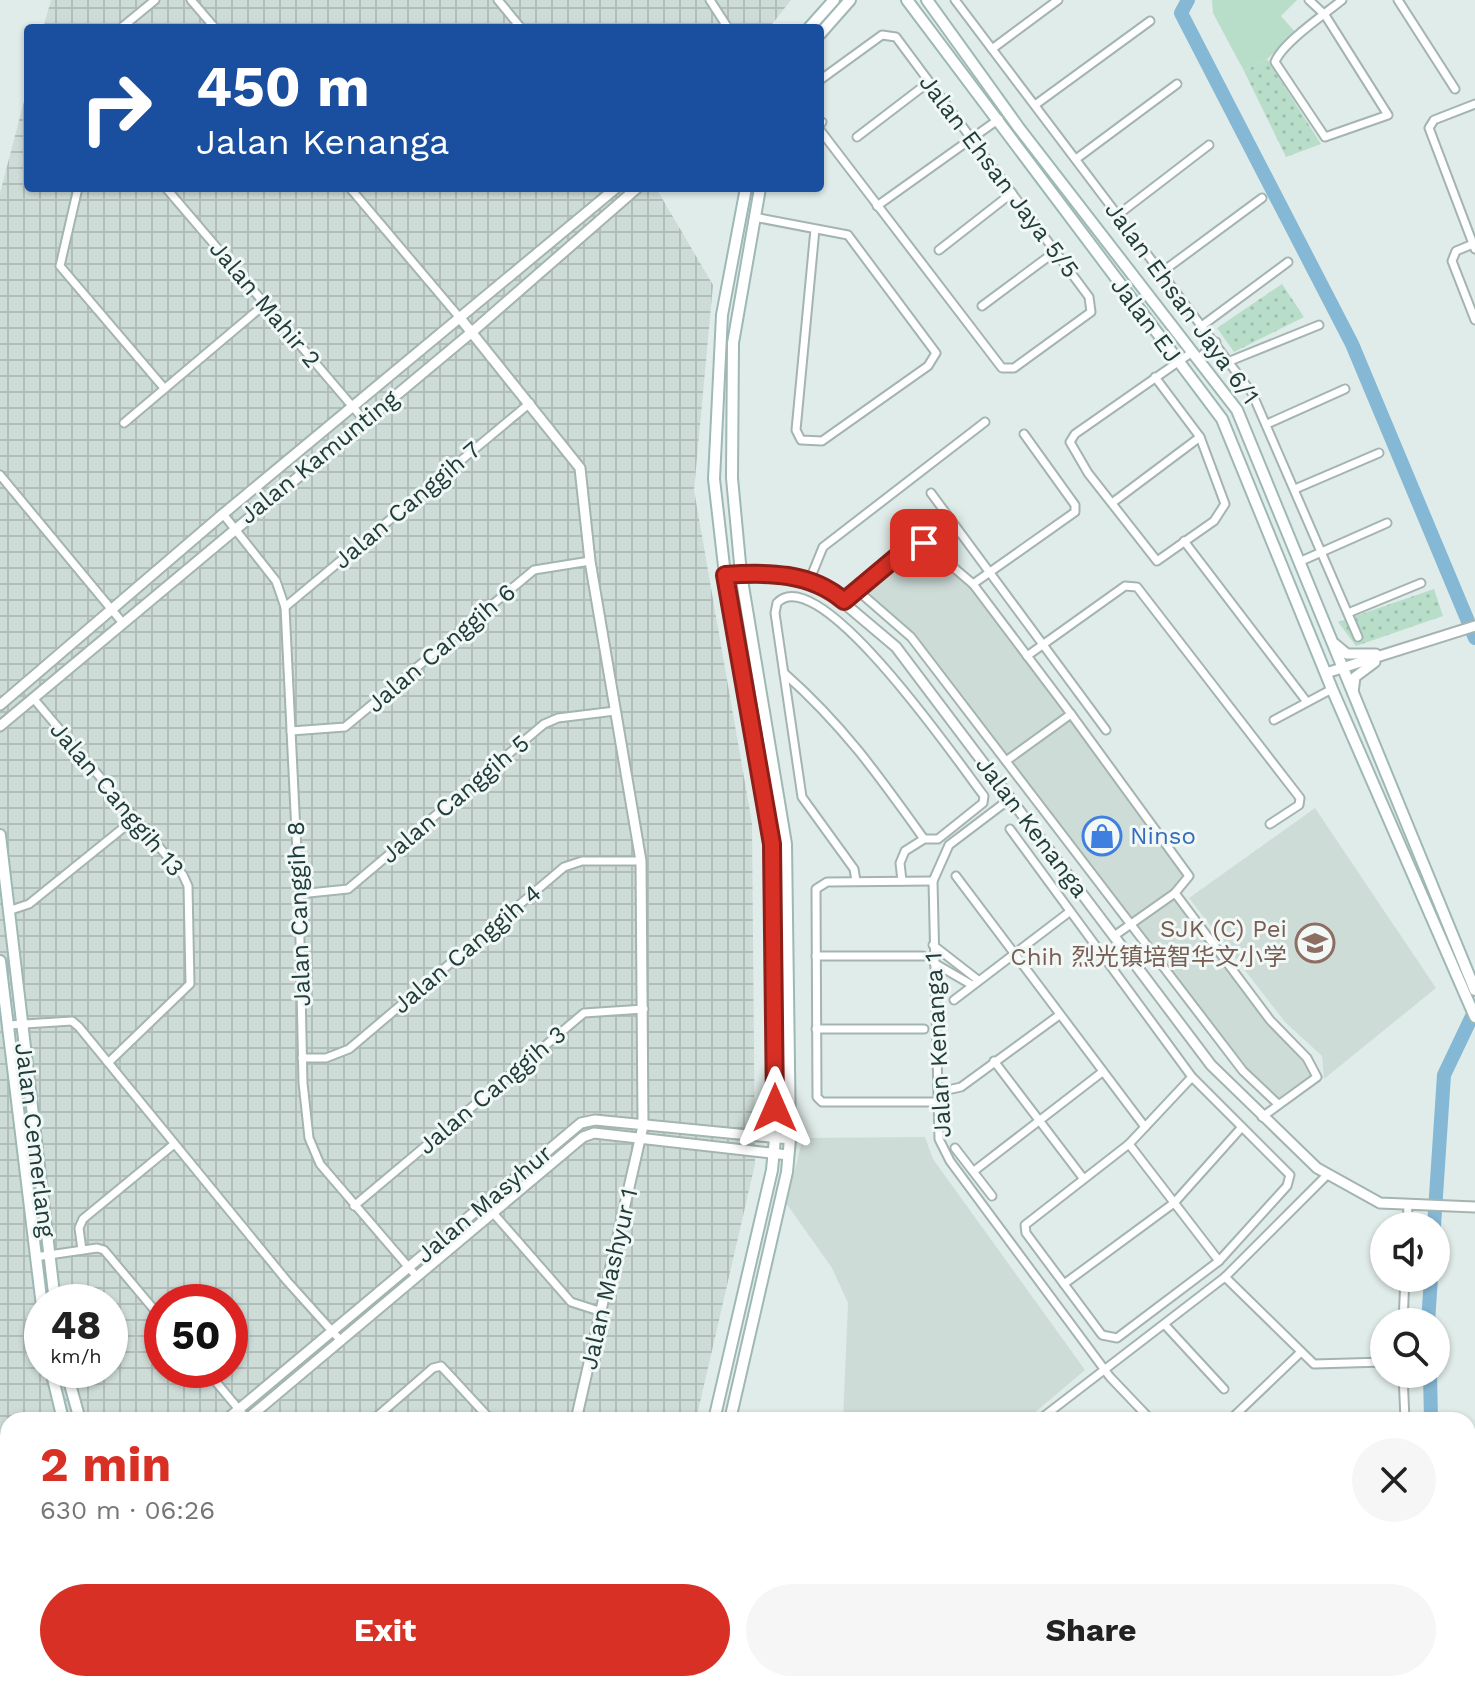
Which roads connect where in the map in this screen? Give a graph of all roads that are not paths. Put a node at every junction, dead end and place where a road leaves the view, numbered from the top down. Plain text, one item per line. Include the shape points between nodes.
1 (155, 0) edge
2 (191, 0) edge
3 (498, 0) edge
4 (710, 0) edge
5 (834, 0) edge
6 (901, 0) edge
7 (907, 0) edge
8 (927, 0) edge
9 (955, 0) edge
10 (1058, 0) edge
11 (1309, 0) edge
12 (1342, 0) edge
13 (1398, 0) edge
14 (850, 1) edge
15 (915, 11) junction
16 (1325, 15) junction
17 (1150, 21) dead end
18 (126, 24) edge
19 (212, 24) edge
20 (518, 24) edge
21 (725, 24) edge
22 (813, 24) edge
23 (824, 30) edge
24 (992, 49) junction
25 (824, 77) edge
26 (929, 82) junction
27 (1177, 84) dead end
28 (1455, 89) dead end
29 (1475, 104) edge
30 (1035, 105) junction
31 (1008, 112) junction
32 (995, 121) junction
33 (824, 130) edge
34 (857, 137) dead end
35 (972, 139) junction
36 (1209, 145) dead end
37 (1076, 159) junction
38 (77, 192) edge
39 (169, 192) edge
40 (353, 192) edge
41 (611, 192) edge
42 (632, 192) edge
43 (745, 192) edge
44 (759, 192) edge
45 (1012, 193) junction
46 (1262, 198) dead end
47 (877, 206) junction
48 (1119, 214) junction
49 (754, 217) junction
50 (815, 229) junction
51 (1474, 247) edge
52 (939, 250) dead end
53 (1056, 251) junction
54 (1288, 262) dead end
55 (1162, 272) junction
56 (265, 304) junction
57 (982, 306) dead end
58 (460, 318) junction
59 (1475, 320) edge
60 (1203, 325) junction
61 (1319, 325) dead end
62 (472, 332) junction
63 (1216, 342) junction
64 (1194, 357) junction
65 (1230, 361) junction
66 (1177, 363) junction
67 (1155, 377) junction
68 (164, 388) junction
69 (1345, 389) dead end
70 (530, 403) junction
71 (353, 407) junction
72 (364, 420) junction
73 (985, 422) dead end
74 (124, 423) dead end
75 (1267, 424) junction
76 (1024, 434) dead end
77 (1200, 437) junction
78 (1379, 453) dead end
79 (0, 475) edge
80 (1295, 489) junction
81 (931, 493) dead end
82 (1112, 503) junction
83 (223, 514) junction
84 (1387, 523) dead end
85 (233, 528) junction
86 (1184, 541) junction
87 (1322, 552) junction
88 (590, 561) junction
89 (1297, 563) junction
90 (990, 572) junction
91 (741, 574) junction
92 (725, 575) junction
93 (810, 579) junction
94 (1421, 583) dead end
95 (973, 584) junction
96 (857, 590) junction
97 (844, 601) junction
98 (285, 607) junction
99 (111, 610) junction
100 (1348, 613) junction
101 (122, 622) junction
102 (1475, 626) edge
103 (1326, 632) junction
104 (1358, 637) dead end
105 (1042, 644) junction
106 (1389, 654) junction
107 (1027, 656) junction
108 (1340, 669) junction
109 (784, 673) junction
110 (1326, 673) junction
111 (1332, 689) junction
112 (33, 698) junction
113 (1307, 702) junction
114 (0, 705) edge
115 (1356, 708) junction
116 (615, 711) junction
117 (1071, 714) junction
118 (1274, 720) dead end
119 (0, 726) edge
120 (1106, 730) dead end
121 (291, 731) junction
122 (1005, 759) junction
123 (989, 769) junction
124 (1011, 798) junction
125 (133, 820) junction
126 (1270, 824) dead end
127 (1010, 829) dead end
128 (0, 835) edge
129 (924, 839) junction
130 (641, 861) junction
131 (956, 876) dead end
132 (856, 881) junction
133 (902, 881) junction
134 (933, 881) junction
135 (1175, 893) junction
136 (299, 894) junction
137 (8, 911) junction
138 (1068, 913) junction
139 (1131, 924) junction
140 (1114, 936) junction
141 (933, 945) junction
142 (816, 956) junction
143 (923, 956) dead end
144 (1013, 956) junction
145 (0, 961) edge
146 (934, 963) junction
147 (975, 982) junction
148 (1473, 984) edge
149 (954, 1000) dead end
150 (644, 1009) junction
151 (1058, 1016) junction
152 (1475, 1017) edge
153 (21, 1024) junction
154 (9, 1025) junction
155 (816, 1029) junction
156 (924, 1029) dead end
157 (302, 1058) junction
158 (994, 1061) junction
159 (109, 1062) junction
160 (1101, 1073) junction
161 (1192, 1077) junction
162 (952, 1089) dead end
163 (936, 1102) junction
164 (1278, 1104) junction
165 (1262, 1117) junction
166 (1038, 1119) junction
167 (643, 1126) junction
168 (1145, 1127) junction
169 (1242, 1127) junction
170 (641, 1138) junction
171 (775, 1138) junction
172 (790, 1139) junction
173 (1129, 1144) junction
174 (173, 1145) junction
175 (955, 1148) dead end
176 (773, 1153) junction
177 (788, 1155) junction
178 (974, 1171) junction
179 (1326, 1176) junction
180 (1083, 1178) junction
181 (992, 1196) dead end
182 (1174, 1203) junction
183 (1408, 1205) junction
184 (354, 1206) junction
185 (1471, 1207) edge
186 (1408, 1212) edge
187 (494, 1214) junction
188 (82, 1250) junction
189 (50, 1254) junction
190 (35, 1257) junction
191 (1219, 1261) junction
192 (408, 1267) junction
193 (417, 1277) junction
194 (1225, 1277) junction
195 (39, 1284) edge
196 (53, 1284) edge
197 (1064, 1284) junction
198 (144, 1298) edge
199 (602, 1312) junction
200 (1165, 1325) junction
201 (332, 1331) junction
202 (341, 1341) junction
203 (1301, 1352) junction
204 (1370, 1363) edge
205 (1105, 1369) junction
206 (55, 1388) edge
207 (71, 1388) edge
208 (221, 1388) edge
209 (1404, 1388) edge
210 (1224, 1389) dead end
211 (240, 1410) junction
212 (61, 1412) edge
213 (78, 1412) edge
214 (237, 1412) edge
215 (256, 1412) edge
216 (382, 1412) edge
217 (484, 1412) edge
218 (578, 1412) edge
219 (716, 1412) edge
220 (732, 1412) edge
221 (1051, 1412) edge
222 (1144, 1412) edge
223 (1238, 1412) edge
224 (1405, 1412) edge

1 - 18 street
2 - 19 street
3 - 20 street
4 - 21 street
5 - 22 main road
6 - 15 main road
7 - 15 main road, Jalan EJ
8 - 31 main road, Jalan EJ
9 - 24 street, Jalan Ehsan Jaya 6/1
10 - 24 street
11 - 16 street
12 - 16 street
13 - 28 street
14 - 23 main road
15 - 32 main road, Jalan EJ
16 - 16 street via 1279,54 1276,65 1319,134 1327,137 1388,115
17 - 30 street
24 - 30 street, Jalan Ehsan Jaya 6/1
25 - 26 street, Jalan Ehsan Jaya 5/5 via 884,34 896,37
26 - 34 street
26 - 35 street, Jalan Ehsan Jaya 5/5
27 - 37 street
29 - 51 street via 1434,120 1429,128
30 - 37 street, Jalan Ehsan Jaya 6/1
31 - 32 street
31 - 64 main road, Jalan EJ
32 - 35 street
32 - 66 main road, Jalan EJ
33 - 47 street
35 - 45 street, Jalan Ehsan Jaya 5/5
35 - 47 street
36 - 48 street
37 - 48 street, Jalan Ehsan Jaya 6/1
38 - 68 street via 60,266
39 - 56 street, Jalan Mahir 2
40 - 58 street
41 - 58 street, Jalan Kamunting
42 - 62 street, Jalan Kamunting
43 - 92 main road via 719,342 714,479
44 - 49 main road
45 - 52 street
45 - 53 street, Jalan Ehsan Jaya 5/5
46 - 55 street
47 - 53 street, Jalan Ehsan Jaya 5/5 via 1005,369 1014,368 1093,309
48 - 55 street, Jalan Ehsan Jaya 6/1
49 - 50 street
49 - 91 main road via 733,343 732,478
50 - 50 street via 848,235 936,356 822,441 801,440 796,430
51 - 59 street via 1456,251 1452,261
53 - 57 street
54 - 60 street
55 - 60 street, Jalan Ehsan Jaya 6/1
56 - 68 street
56 - 71 street, Jalan Mahir 2
58 - 62 street, Jalan Mashyur 1
58 - 71 street, Jalan Kamunting
60 - 63 street, Jalan Ehsan Jaya 6/1
61 - 65 street
62 - 70 street, Jalan Mashyur 1
62 - 72 street, Jalan Kamunting
63 - 64 street
63 - 65 street, Jalan Ehsan Jaya 6/1
64 - 66 street
64 - 89 main road, Jalan EJ via 1237,410
65 - 75 street, Jalan Ehsan Jaya 6/1
66 - 67 street
66 - 110 main road, Jalan EJ via 1222,419
67 - 77 street
67 - 82 street via 1078,432 1071,446
68 - 74 street
69 - 75 street
70 - 88 street, Jalan Mashyur 1 via 580,468
70 - 98 street, Jalan Canggih 7
71 - 72 street, Jalan Mahir 2
71 - 83 street, Jalan Kamunting
72 - 85 street, Jalan Kamunting
73 - 93 street via 821,548
75 - 80 street, Jalan Ehsan Jaya 6/1
76 - 90 street via 1075,512
77 - 82 street
77 - 86 street via 1225,504 1219,517
78 - 80 street
79 - 99 street
80 - 87 street, Jalan Ehsan Jaya 6/1
81 - 90 street
82 - 86 street via 1157,561
83 - 85 street, Jalan Canggih 8
83 - 99 street, Jalan Kamunting
84 - 87 street
85 - 98 street, Jalan Canggih 8 via 276,581
85 - 101 street, Jalan Kamunting
86 - 113 street
87 - 89 street
87 - 100 street, Jalan Ehsan Jaya 6/1
88 - 116 street, Jalan Mashyur 1
88 - 121 street, Jalan Canggih 6 via 534,570 345,727
89 - 103 main road, Jalan EJ
90 - 95 street
90 - 105 street
91 - 92 street, Jalan Kenanga
91 - 93 street, Jalan Kenanga
91 - 172 main road via 786,844
92 - 171 main road via 772,844
93 - 97 street, Jalan Kenanga
94 - 100 street
95 - 96 street via 918,542
95 - 107 street
96 - 97 street
96 - 122 street via 911,637
97 - 123 street, Jalan Kenanga via 902,655
98 - 121 street, Jalan Canggih 8
99 - 101 street
99 - 114 street, Jalan Kamunting
100 - 104 street, Jalan Ehsan Jaya 6/1
101 - 112 street, Jalan Kamunting
102 - 106 street
103 - 106 street via 1347,654
103 - 108 main road, Jalan EJ
105 - 107 street
105 - 120 street
105 - 126 street via 1125,586 1140,589 1300,798 1299,805
106 - 108 street
106 - 115 street via 1355,677
107 - 117 street
108 - 110 street
108 - 115 main road, Jalan EJ
109 - 129 street via 826,710
109 - 129 street via 775,613 779,600 795,596 819,604 886,666 984,800 938,839
109 - 132 street via 802,797 854,869
110 - 111 main road, Jalan EJ
111 - 113 street
111 - 152 main road, Jalan EJ
112 - 119 street, Jalan Kamunting
112 - 125 street, Jalan Canggih 13
113 - 118 street
115 - 148 main road, Jalan EJ
116 - 130 street, Jalan Mashyur 1
116 - 136 street, Jalan Canggih 5 via 544,724 348,889
117 - 122 street
117 - 135 street via 1187,873 1188,880
121 - 136 street, Jalan Canggih 8
122 - 123 street
122 - 139 street
123 - 124 street, Jalan Kenanga
124 - 134 street, Jalan Kenanga 1 via 949,845
124 - 140 street, Jalan Kenanga
125 - 137 street via 29,904
125 - 159 street, Jalan Canggih 13 via 188,886 190,984
127 - 138 street
128 - 137 main road, Jalan Cemerlang
129 - 133 street via 903,853
130 - 150 street, Jalan Mashyur 1
130 - 157 street, Jalan Canggih 4 via 582,861 564,867 349,1049 326,1058
131 - 144 street
132 - 133 street
132 - 142 street via 817,886
133 - 134 street
134 - 141 street, Jalan Kenanga 1
135 - 139 street
135 - 164 street via 1317,1077
136 - 157 street, Jalan Canggih 8
137 - 153 main road, Jalan Cemerlang
138 - 144 street
138 - 161 street
139 - 140 street
139 - 164 street via 1243,1071
140 - 165 street, Jalan Kenanga via 1219,1075
141 - 146 street, Jalan Kenanga 1
141 - 147 street
142 - 143 street
142 - 155 street
144 - 147 street
144 - 151 street
145 - 154 main road, Jalan Cemerlang
146 - 147 street
146 - 163 street, Jalan Kenanga 1
147 - 149 street
150 - 167 street, Jalan Mashyur 1
150 - 184 street, Jalan Canggih 3 via 584,1013
151 - 158 street
151 - 160 street
153 - 154 street
153 - 159 street via 72,1021
153 - 189 main road, Jalan Cemerlang
154 - 190 main road, Jalan Cemerlang
155 - 156 street
155 - 163 street via 820,1101
157 - 184 street, Jalan Canggih 8 via 311,1145
158 - 162 street
158 - 166 street
159 - 174 street
160 - 166 street
160 - 168 street
161 - 168 street
161 - 169 street
163 - 205 street, Jalan Kenanga 1 via 943,1151
164 - 165 street
165 - 179 street, Jalan Kenanga
166 - 178 street
166 - 180 street
167 - 170 street, Jalan Mashyur 1
167 - 171 street, Jalan Masyhur
167 - 192 street, Jalan Masyhur via 581,1123
168 - 173 street
169 - 182 street
169 - 191 street via 1291,1178
170 - 176 street, Jalan Masyhur
170 - 187 street, Jalan Masyhur via 594,1133 583,1137
170 - 199 street, Jalan Mashyur 1
171 - 172 street, Jalan Masyhur
171 - 176 main road
172 - 177 main road
173 - 180 street
173 - 182 street
174 - 188 street via 83,1219
174 - 201 street
175 - 178 street
176 - 177 street, Jalan Masyhur
176 - 219 main road
177 - 220 main road
178 - 181 street
179 - 183 street, Jalan Kenanga via 1380,1203
179 - 194 street
180 - 197 street via 1026,1223 1025,1231
182 - 191 street
182 - 197 street
183 - 185 street, Jalan Kenanga
183 - 186 street
184 - 192 street, Jalan Canggih 8
187 - 193 street, Jalan Masyhur
187 - 199 street via 571,1302
188 - 189 street
188 - 198 street via 104,1250
189 - 190 street
189 - 196 main road, Jalan Cemerlang
190 - 195 main road, Jalan Cemerlang
191 - 197 street via 1115,1339 1102,1335
192 - 193 street, Jalan Canggih 8
192 - 201 street, Jalan Masyhur
193 - 202 street, Jalan Masyhur
194 - 200 street
194 - 203 street
199 - 218 street, Jalan Mashyur 1
200 - 205 street
200 - 210 street
201 - 202 street
201 - 211 street, Jalan Masyhur
202 - 215 street, Jalan Masyhur
203 - 204 street via 1320,1365
203 - 223 street
205 - 221 street
205 - 222 street, Jalan Kenanga 1
206 - 212 main road
207 - 213 main road
208 - 211 street
209 - 224 street
211 - 214 street, Jalan Masyhur
216 - 217 street via 441,1366

